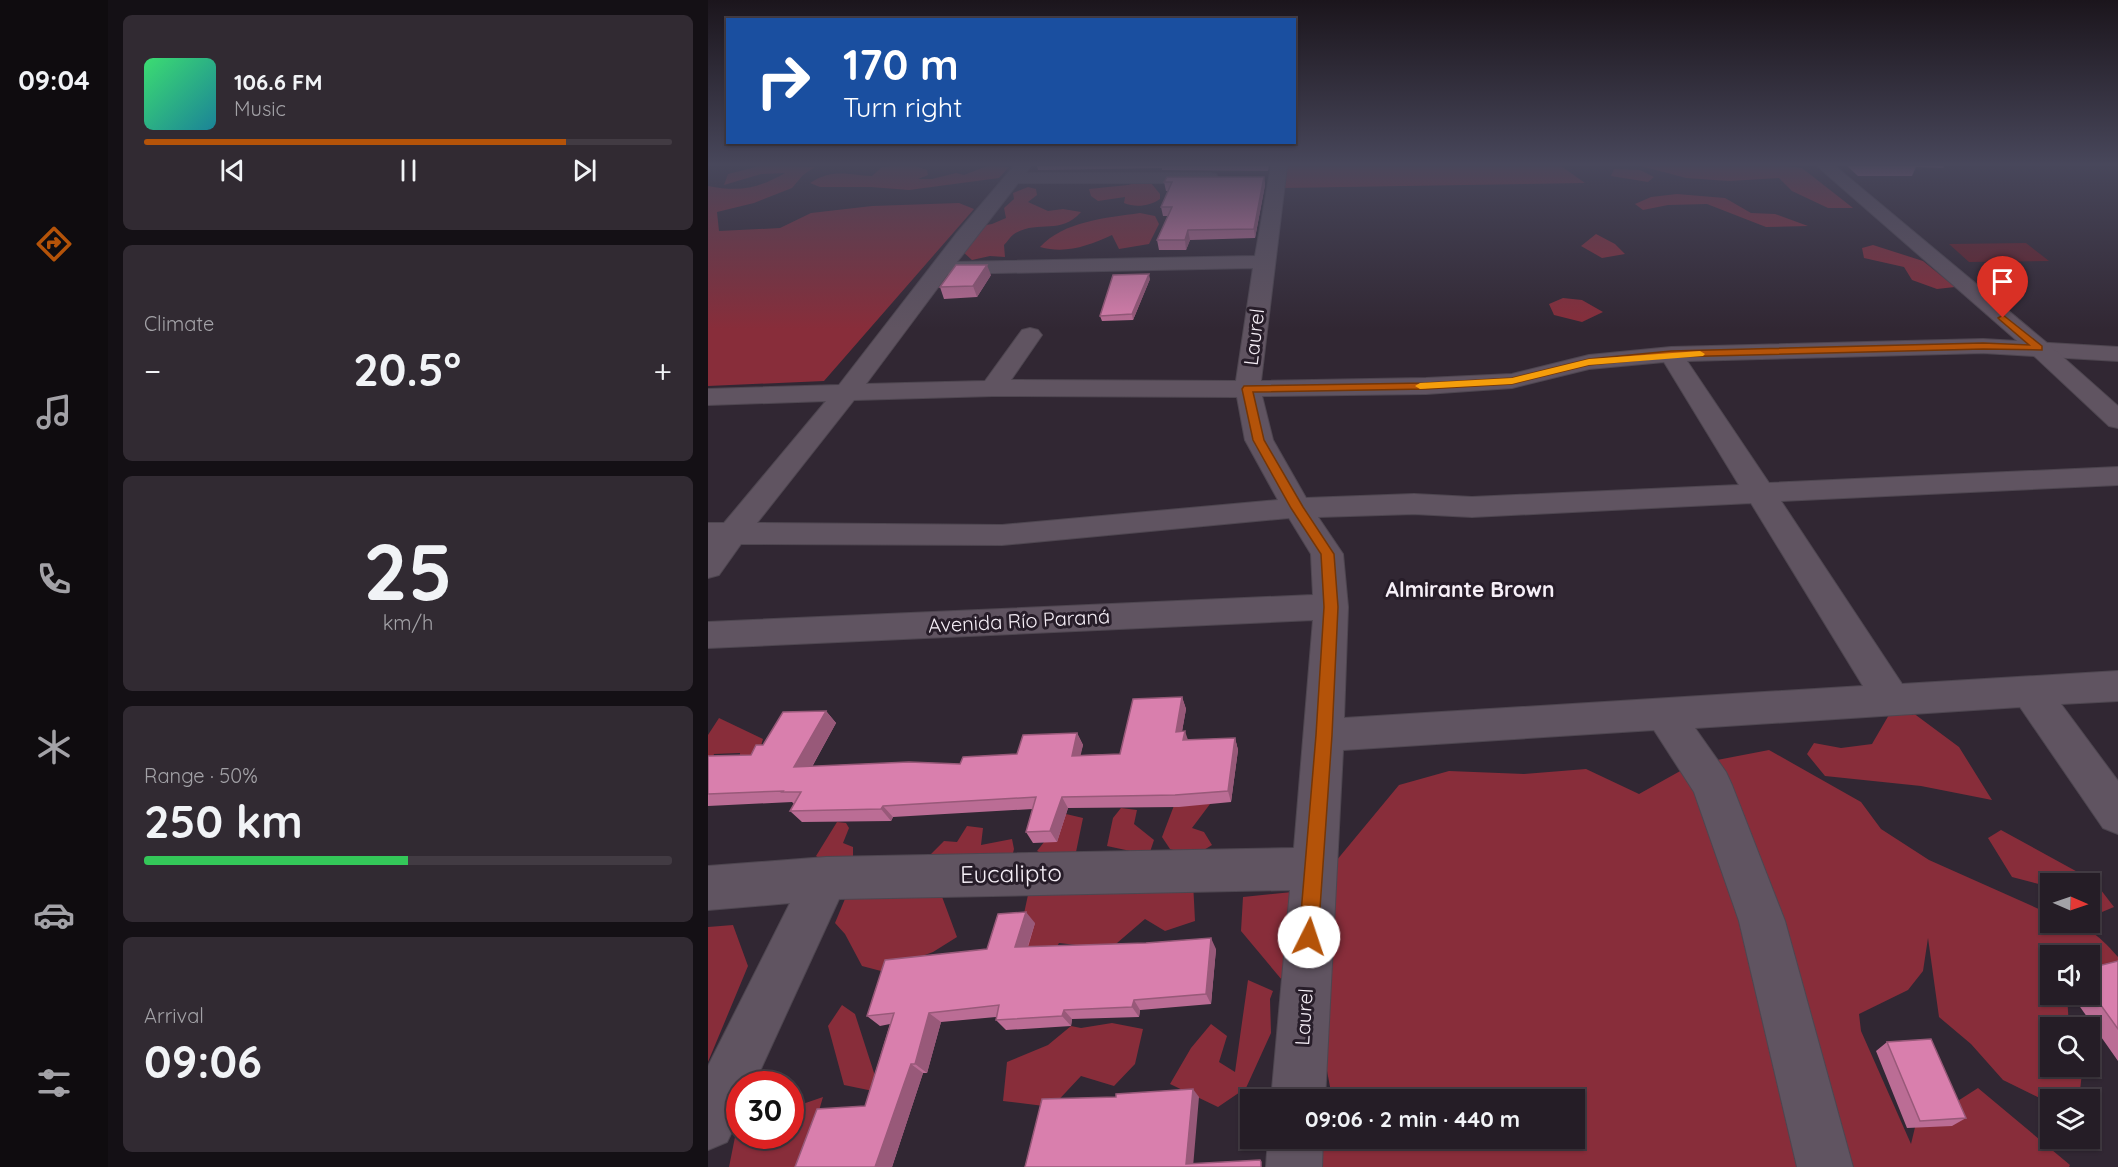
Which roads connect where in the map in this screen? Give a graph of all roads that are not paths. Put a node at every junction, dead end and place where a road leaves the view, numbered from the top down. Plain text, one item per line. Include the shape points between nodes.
1 (978, 220) edge
2 (1267, 220) edge
3 (1889, 220) edge
4 (1264, 262) junction
5 (942, 268) junction
6 (1030, 335) dead end
7 (2039, 348) junction
8 (1671, 354) junction
9 (2118, 354) edge
10 (993, 388) junction
11 (1248, 389) junction
12 (847, 392) junction
13 (708, 396) edge
14 (2118, 420) edge
15 (2118, 476) edge
16 (1759, 493) junction
17 (1297, 508) junction
18 (721, 532) edge
19 (708, 567) edge
20 (1331, 607) junction
21 (708, 635) edge
22 (2118, 686) edge
23 (2029, 690) junction
24 (1891, 699) junction
25 (1664, 713) junction
26 (1324, 735) junction
27 (2118, 815) edge
28 (1314, 869) junction
29 (826, 878) junction
30 (708, 888) edge
31 (1299, 1089) edge
32 (708, 1123) edge
33 (1295, 1149) edge
34 (1294, 1167) edge
35 (1825, 1167) edge

1 - 5 street
2 - 4 street, Laurel
3 - 7 street
4 - 5 street
4 - 11 street, Laurel
5 - 12 street
6 - 10 street
7 - 8 street
7 - 9 street
7 - 14 street
8 - 11 street via 1589,362 1512,381
8 - 16 street
10 - 11 street
10 - 12 street
11 - 17 street, Laurel via 1259,440
12 - 13 street
12 - 18 street
15 - 16 street
16 - 17 street via 1472,507 1414,504
16 - 24 street
17 - 18 street via 1002,535
17 - 20 street, Laurel via 1327,554
18 - 19 street
20 - 21 street, Avenida Río Paraná
20 - 26 street, Laurel
22 - 23 street
23 - 24 street
23 - 27 street
24 - 25 street
25 - 26 street
25 - 35 street via 1712,785 1762,921
26 - 28 street, Laurel
28 - 29 street, Eucalipto
28 - 31 street, Laurel
29 - 30 street, Eucalipto
29 - 32 street
33 - 34 street

